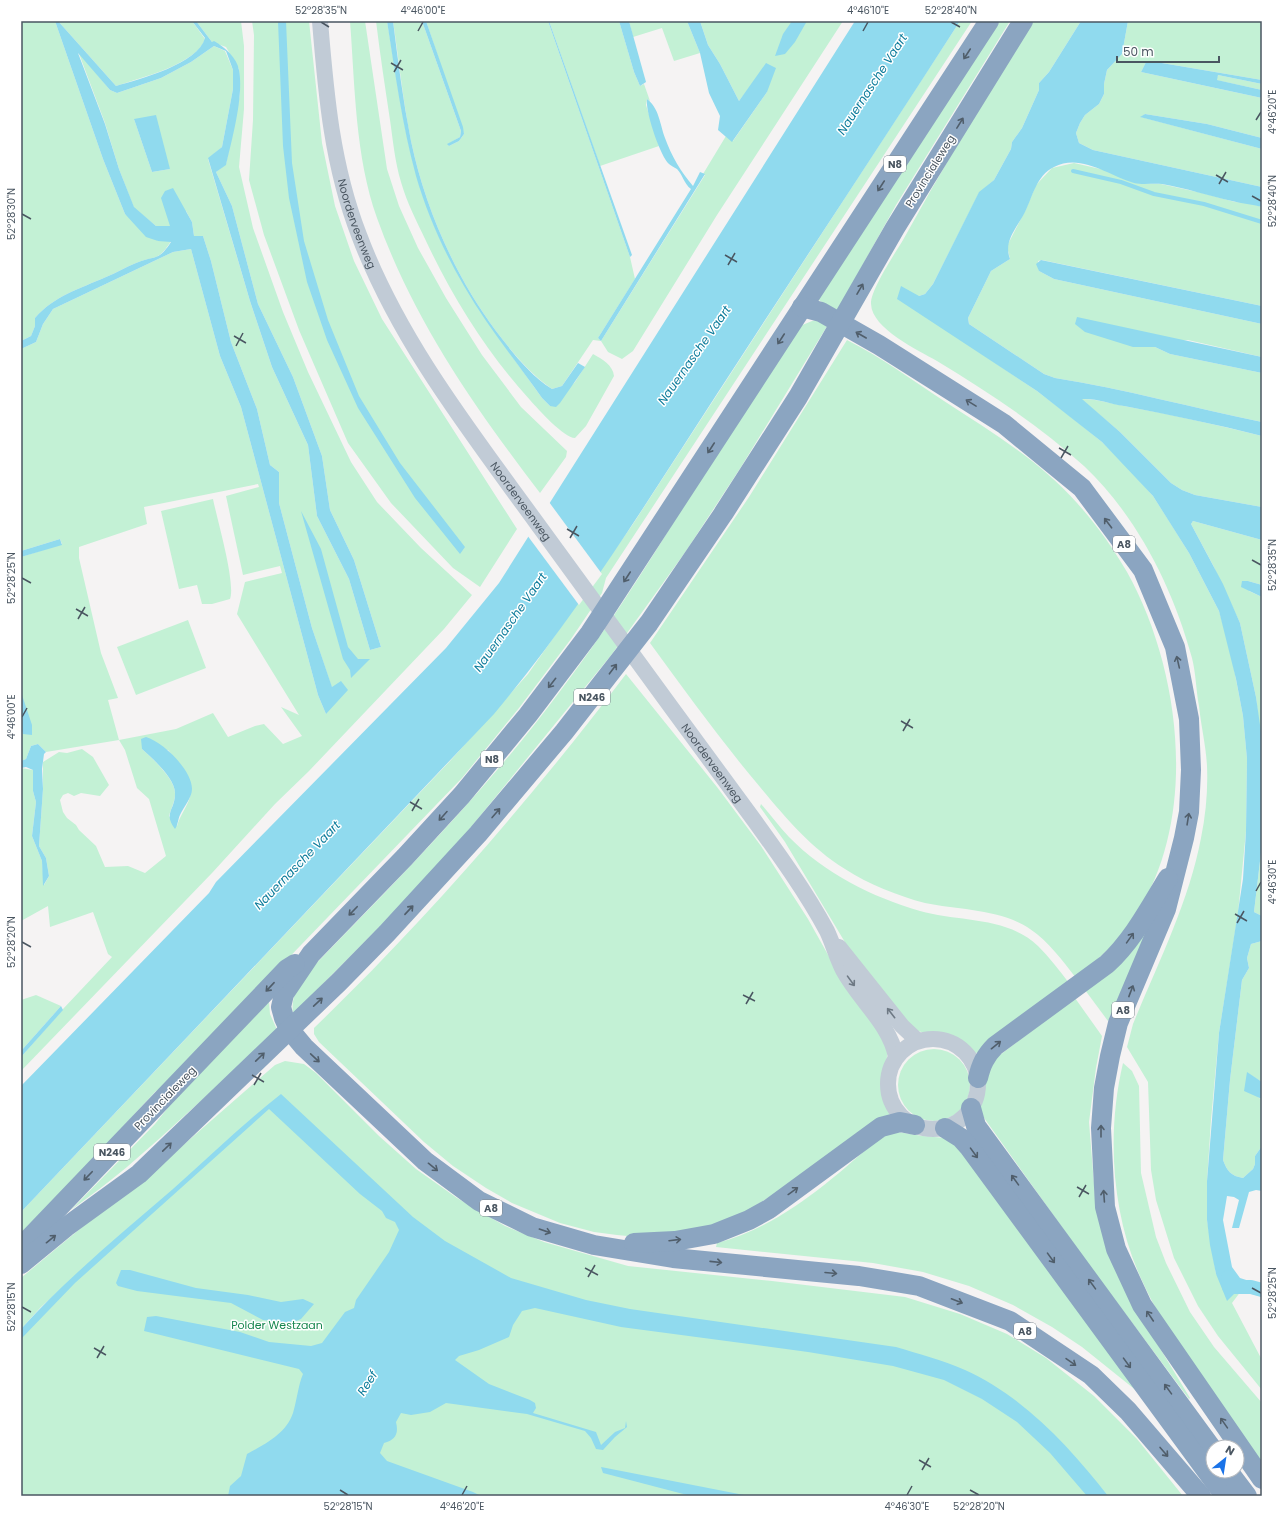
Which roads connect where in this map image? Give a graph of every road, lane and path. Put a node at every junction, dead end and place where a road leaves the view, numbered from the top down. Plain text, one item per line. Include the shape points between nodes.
1 (320, 21) edge
2 (989, 21) edge
3 (1023, 21) edge
4 (802, 306) junction
5 (840, 323) junction
6 (1180, 858) junction
7 (828, 934) junction
8 (311, 954) junction
9 (289, 1029) junction
10 (918, 1041) junction
11 (896, 1057) junction
12 (978, 1078) junction
13 (971, 1108) junction
14 (915, 1125) junction
15 (945, 1128) junction
16 (594, 1245) junction
17 (21, 1247) edge
18 (21, 1264) edge
19 (1205, 1439) edge
20 (1262, 1478) edge
21 (1234, 1479) edge
22 (1201, 1496) edge
23 (1225, 1496) edge
24 (1247, 1496) edge

1 - 7 street, Noorderveenweg via 333,145 358,233 400,323 461,419 780,856
2 -> 4 highway, N8
5 -> 3 highway, Provincialeweg via 895,228
4 - 5 highway, A8 via 821,312
4 -> 8 highway, N8 via 648,545 570,660 456,801
6 -> 5 highway, A8 via 1189,812 1189,719 1175,647 1143,570 1082,488 1004,424
9 -> 5 highway, N246 via 387,933 478,834 608,676 666,599 723,514 798,397
12 -> 6 highway, A8 via 987,1053 1121,952
20 -> 6 highway, A8 via 1142,1305 1116,1250 1105,1207 1101,1128 1110,1056 1121,1016 1166,909
10 -> 7 street, Noorderveenweg via 902,1026
7 -> 11 street, Noorderveenweg via 844,971 890,1038
8 - 9 highway, A8 via 284,994 281,1007
8 -> 17 highway, Provincialeweg / N246 via 287,969
9 -> 16 highway, A8 via 304,1047 425,1160 479,1201 532,1227
18 -> 9 highway, N246 via 138,1174
10 - 11 street
10 - 12 street via 931,1038 945,1040 957,1046 967,1055
11 - 14 street via 888,1078 889,1093 894,1107 906,1120
12 - 13 street via 978,1092
13 - 15 street via 958,1122
19 -> 13 highway via 976,1126
14 - 15 street
16 -> 14 highway, A8 via 675,1241 714,1234 731,1228 769,1209 881,1127 900,1122
15 -> 23 highway via 961,1138 969,1147
16 -> 22 highway, A8 via 673,1258 859,1276 919,1286 1010,1321 1091,1375 1128,1411
21 - 24 highway

